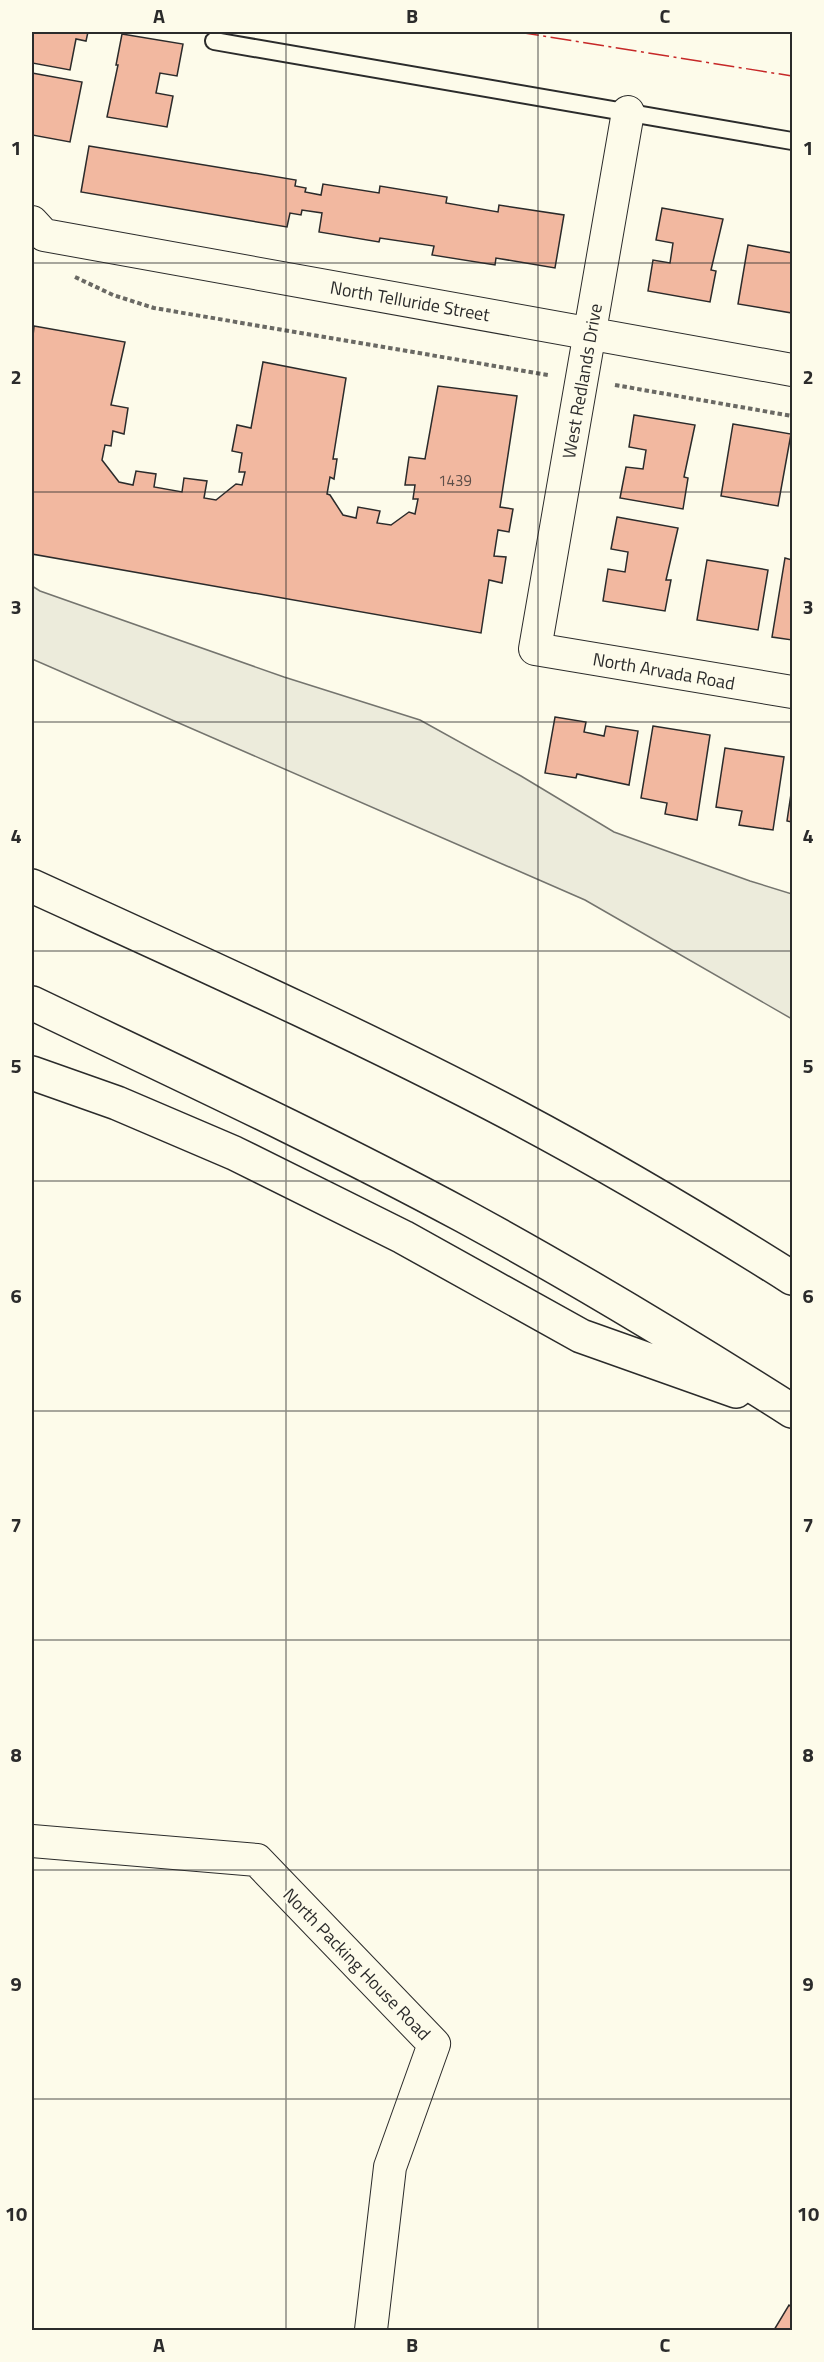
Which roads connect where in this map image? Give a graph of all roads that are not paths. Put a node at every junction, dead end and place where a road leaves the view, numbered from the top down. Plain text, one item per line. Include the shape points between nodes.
1 (214, 41) dead end
2 (628, 112) junction
3 (792, 141) edge
4 (32, 222) edge
5 (591, 334) junction
6 (792, 370) edge
7 (535, 649) joint
8 (792, 693) edge
9 (32, 863) edge
10 (32, 886) edge
11 (171, 949) junction
12 (32, 1003) edge
13 (32, 1073) edge
14 (792, 1278) edge
15 (792, 1411) edge
16 (32, 1841) edge
17 (371, 2331) edge

1 - 2 lane
2 - 3 lane
2 - 5 street, West Redlands Drive
4 - 5 street, North Telluride Street via 44,234
5 - 6 street, North Telluride Street
5 - 7 street, West Redlands Drive
7 - 8 street, North Arvada Road
9 - 11 highway
10 - 11 highway
11 - 14 highway via 516,1116
12 - 15 highway via 463,1216 674,1336
13 - 15 highway via 117,1103 234,1152 412,1242 581,1336
16 - 17 street, North Packing House Road via 257,1860 434,2044 390,2167

